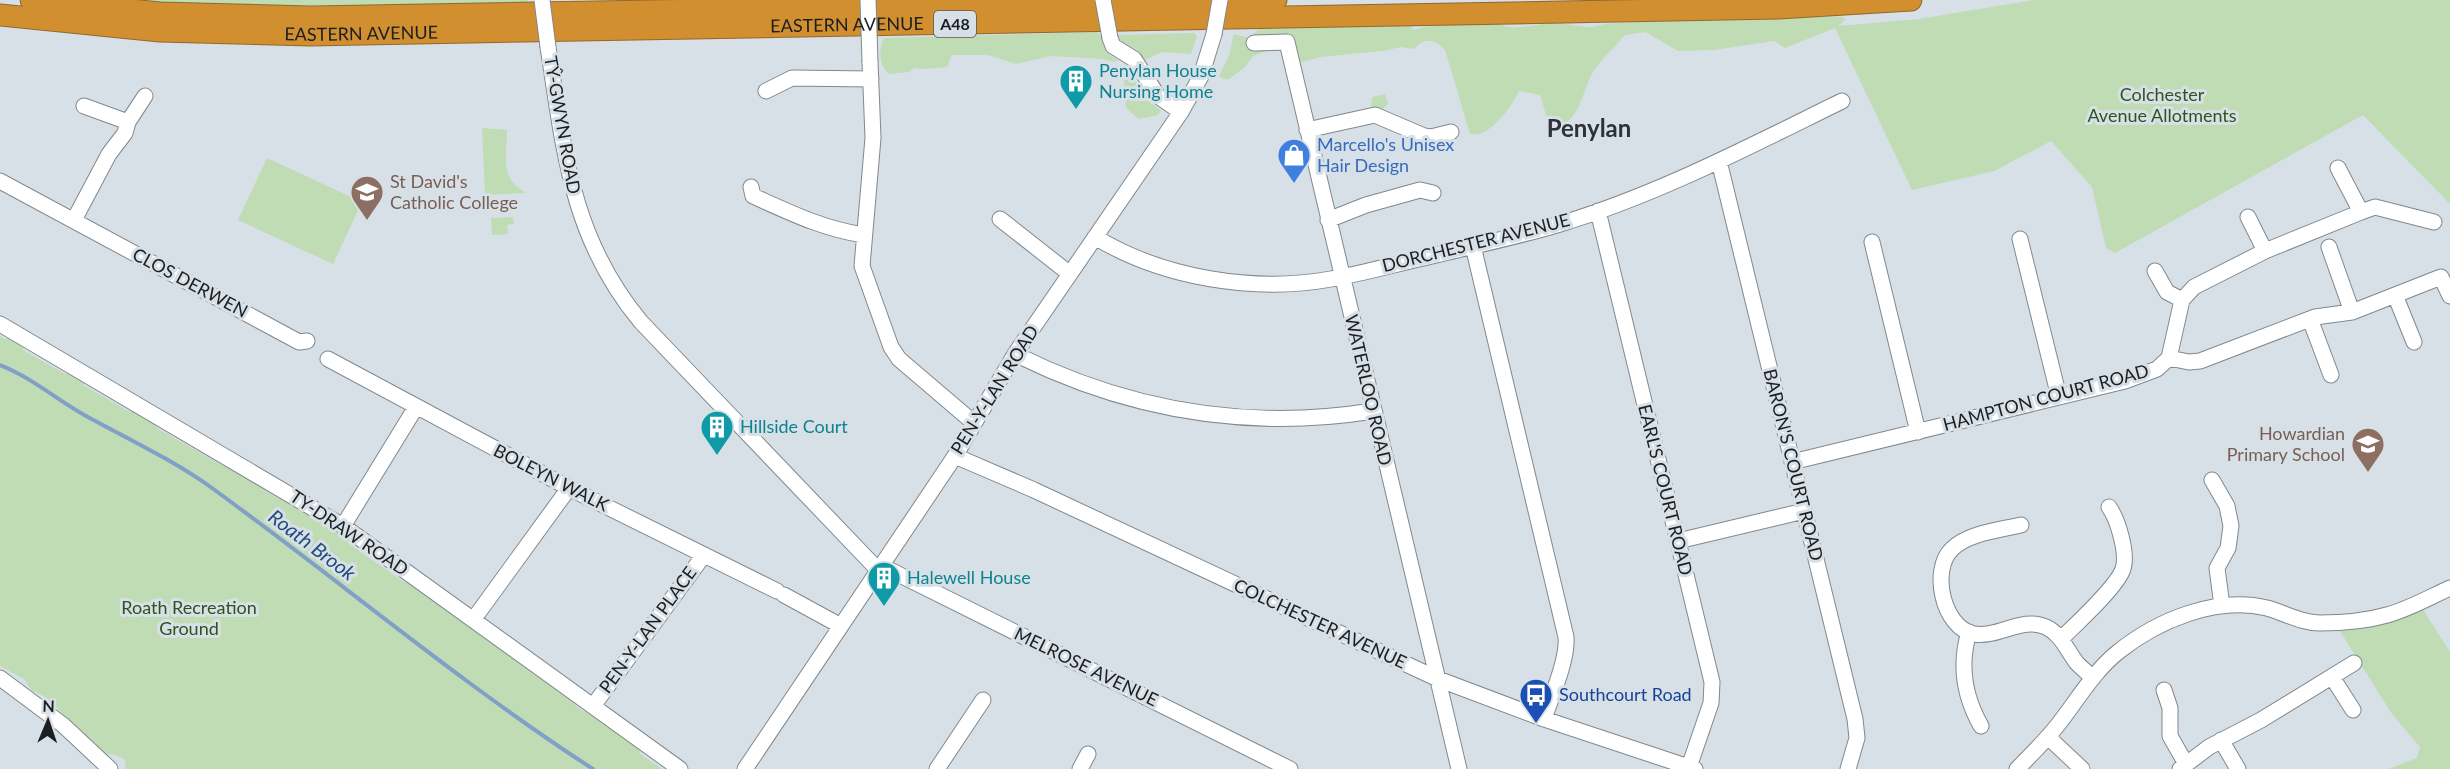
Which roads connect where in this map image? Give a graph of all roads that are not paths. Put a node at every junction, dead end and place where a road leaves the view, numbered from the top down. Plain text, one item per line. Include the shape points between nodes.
1 (31, 0) edge
2 (542, 0) edge
3 (868, 0) edge
4 (1103, 0) edge
5 (1220, 0) edge
6 (1276, 0) edge
7 (1911, 0) edge
8 (0, 15) edge
9 (1254, 44) dead end
10 (871, 79) junction
11 (766, 91) dead end
12 (145, 96) dead end
13 (1842, 101) dead end
14 (84, 106) dead end
15 (1181, 112) junction
16 (128, 122) junction
17 (1307, 130) junction
18 (1451, 132) dead end
19 (1719, 161) junction
20 (2338, 168) dead end
21 (0, 181) edge
22 (751, 188) dead end
23 (1433, 193) dead end
24 (1598, 211) junction
25 (2361, 212) junction
26 (2248, 217) dead end
27 (1000, 219) dead end
28 (74, 220) junction
29 (1328, 220) junction
30 (2434, 222) dead end
31 (863, 236) junction
32 (1095, 237) junction
33 (2020, 239) dead end
34 (1872, 242) dead end
35 (1473, 246) junction
36 (2329, 247) dead end
37 (2265, 251) junction
38 (2155, 271) dead end
39 (1070, 274) junction
40 (1342, 277) junction
41 (2395, 295) junction
42 (2450, 296) edge
43 (2182, 300) junction
44 (2352, 312) junction
45 (2310, 319) junction
46 (0, 324) edge
47 (307, 341) dead end
48 (2414, 342) dead end
49 (1015, 354) junction
50 (2169, 358) junction
51 (328, 359) dead end
52 (2331, 375) dead end
53 (2059, 397) junction
54 (416, 407) junction
55 (1373, 411) junction
56 (974, 423) junction
57 (1918, 432) junction
58 (955, 456) junction
59 (1792, 462) junction
60 (2212, 480) dead end
61 (569, 488) junction
62 (2109, 507) dead end
63 (1804, 511) junction
64 (2021, 525) dead end
65 (343, 526) junction
66 (1678, 541) junction
67 (704, 555) junction
68 (880, 568) junction
69 (2450, 588) edge
70 (2222, 606) junction
71 (473, 620) junction
72 (841, 626) junction
73 (1969, 632) junction
74 (2061, 639) junction
75 (2354, 663) dead end
76 (2332, 677) junction
77 (2093, 678) junction
78 (1, 679) edge
79 (1438, 679) junction
80 (2164, 690) dead end
81 (983, 700) dead end
82 (593, 706) junction
83 (2353, 710) dead end
84 (1544, 719) junction
85 (1981, 726) dead end
86 (2048, 737) junction
87 (2221, 740) junction
88 (1089, 754) dead end
89 (2183, 767) edge
90 (1692, 768) edge
91 (110, 769) edge
92 (680, 769) edge
93 (745, 769) edge
94 (937, 769) edge
95 (1080, 769) edge
96 (1290, 769) edge
97 (1459, 769) edge
98 (1848, 769) edge
99 (2017, 769) edge
100 (2082, 769) edge
101 (2238, 769) edge

1 - 6 highway, EASTERN AVENUE / A48 via 160,13 311,17
2 - 68 street, TŶ-GWYN ROAD, bridge via 571,184 584,226 610,278 641,322
3 - 10 street, bridge
4 - 15 street, bridge via 1113,46 1134,59 1158,96
5 - 15 street, PEN-Y-LAN ROAD, bridge via 1201,76
7 - 8 highway, EASTERN AVENUE / A48 via 1755,8 310,35 148,30
9 - 17 street, WATERLOO ROAD via 1287,42
10 - 11 street via 792,78
10 - 31 street via 873,138
12 - 16 street
13 - 19 street, DORCHESTER AVENUE
14 - 16 street
15 - 32 street, PEN-Y-LAN ROAD
16 - 28 street
17 - 18 street via 1369,114 1424,136
17 - 29 street, WATERLOO ROAD
19 - 24 street, DORCHESTER AVENUE
19 - 59 street, BARON'S COURT ROAD
20 - 25 street
21 - 28 street, CLOS DERWEN
22 - 31 street via 753,196 813,224
23 - 29 street via 1420,190
24 - 35 street, DORCHESTER AVENUE
24 - 66 street, EARL'S COURT ROAD
25 - 30 street via 2375,207
25 - 37 street
26 - 37 street
27 - 39 street
28 - 47 street, CLOS DERWEN via 299,342
29 - 40 street, WATERLOO ROAD
31 - 56 street via 864,276 895,354
32 - 39 street, PEN-Y-LAN ROAD
32 - 40 street, DORCHESTER AVENUE via 1141,259 1211,279 1283,283
33 - 53 street
34 - 57 street
35 - 40 street, DORCHESTER AVENUE
35 - 84 street via 1566,637
36 - 44 street
37 - 43 street via 2201,282
38 - 43 street via 2167,292
39 - 49 street, PEN-Y-LAN ROAD
40 - 55 street, WATERLOO ROAD
41 - 42 street via 2441,277
41 - 44 street
41 - 48 street
43 - 50 street, HAMPTON COURT ROAD
44 - 45 street
45 - 50 street via 2200,361
45 - 52 street
46 - 65 street, TY-DRAW ROAD
49 - 55 street via 1126,399 1178,410 1281,419
49 - 56 street, PEN-Y-LAN ROAD
50 - 53 street, HAMPTON COURT ROAD via 2146,374
51 - 54 street, BOLEYN WALK
53 - 57 street, HAMPTON COURT ROAD
54 - 61 street, BOLEYN WALK
54 - 65 street
55 - 79 street, WATERLOO ROAD
56 - 58 street, PEN-Y-LAN ROAD
57 - 59 street, HAMPTON COURT ROAD
58 - 68 street, PEN-Y-LAN ROAD
58 - 79 street, COLCHESTER AVENUE
59 - 63 street, BARON'S COURT ROAD
60 - 70 street via 2227,506 2231,526 2228,548 2217,568
61 - 67 street, BOLEYN WALK
61 - 71 street
62 - 74 street via 2117,518 2124,555 2122,570
63 - 66 street
63 - 98 street, BARON'S COURT ROAD via 1857,729
64 - 73 street via 1961,543 1946,555 1941,572 1946,606 1954,622
65 - 71 street, TY-DRAW ROAD
66 - 90 street, EARL'S COURT ROAD via 1713,694
67 - 72 street, BOLEYN WALK
67 - 82 street, PEN-Y-LAN PLACE
68 - 72 street, PEN-Y-LAN ROAD
68 - 96 street, MELROSE AVENUE
69 - 70 street via 2388,615 2348,622 2312,622 2266,608
70 - 77 street via 2184,616 2138,638
71 - 82 street, TY-DRAW ROAD
72 - 93 street, PEN-Y-LAN ROAD
73 - 74 street via 1983,634 2034,624 2050,629
73 - 85 street via 1962,664 1972,710
74 - 77 street
75 - 76 street
76 - 83 street
76 - 87 street
77 - 86 street
78 - 91 street via 63,725
79 - 84 street, COLCHESTER AVENUE
79 - 97 street, WATERLOO ROAD
80 - 89 street via 2170,708 2172,742
81 - 94 street
82 - 92 street, TY-DRAW ROAD
84 - 90 street, COLCHESTER AVENUE
86 - 99 street
86 - 100 street
87 - 89 street
87 - 101 street
88 - 95 street

